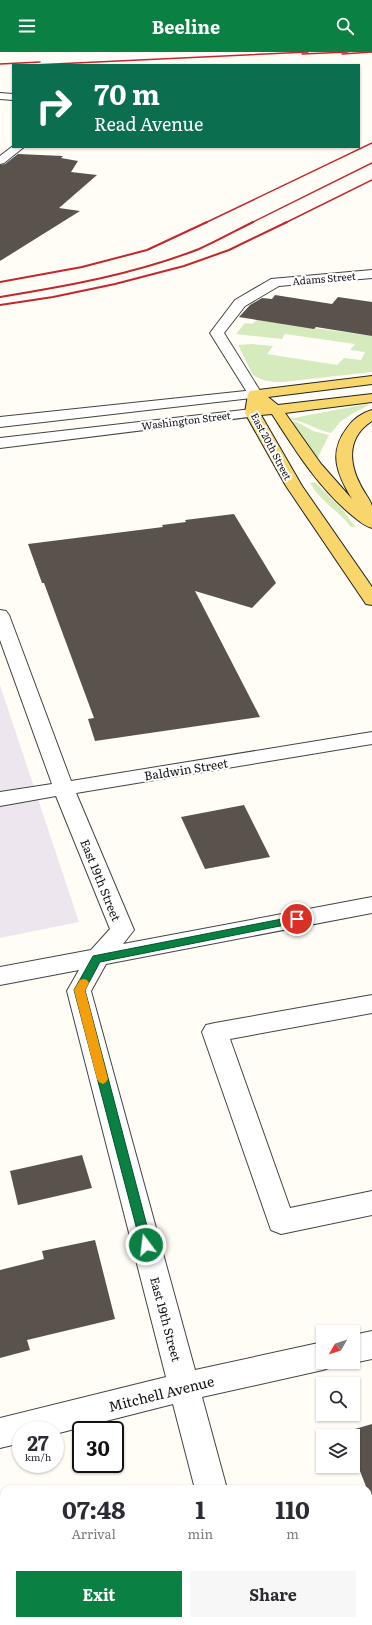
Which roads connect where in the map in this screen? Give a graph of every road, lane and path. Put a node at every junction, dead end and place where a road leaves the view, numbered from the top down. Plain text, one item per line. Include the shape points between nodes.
1 (0, 96) edge
2 (12, 97) edge
3 (18, 148) edge
4 (0, 161) edge
5 (372, 274) edge
6 (276, 282) joint
7 (372, 380) edge
8 (254, 394) junction
9 (372, 398) edge
10 (276, 410) junction
11 (252, 413) junction
12 (372, 415) edge
13 (0, 422) edge
14 (0, 443) edge
15 (372, 522) edge
16 (372, 600) edge
17 (0, 615) edge
18 (372, 738) edge
19 (64, 789) junction
20 (0, 799) edge
21 (372, 904) edge
22 (97, 959) junction
23 (0, 976) edge
24 (372, 1004) edge
25 (372, 1203) edge
26 (372, 1345) edge
27 (360, 1348) edge
28 (316, 1358) edge
29 (183, 1387) junction
30 (0, 1433) edge
31 (210, 1485) edge

1 - 2 street
3 - 4 street
5 - 6 street, Adams Street
6 - 8 street, East 20th Street via 240,303 217,333
7 - 8 main road, Washington Street
8 - 10 main road
8 - 11 main road, East 20th Street
8 - 13 street, Washington Street
9 - 10 main road, Washington Street
10 - 11 main road, Washington Street
10 - 15 main road via 315,467 344,501
11 - 14 street, Washington Street
11 - 16 main road, East 20th Street via 294,486
12 - 15 main road via 357,425 346,440 342,458 349,478
17 - 19 street, East 19th Street
18 - 19 street, Baldwin Street
19 - 20 street, Baldwin Street
19 - 22 street, East 19th Street via 122,930
21 - 22 street
22 - 23 street
22 - 29 street, East 19th Street via 80,990
24 - 25 street via 215,1032 281,1222
26 - 27 street
28 - 29 street, Mitchell Avenue
29 - 30 street, Mitchell Avenue
29 - 31 street, East 19th Street

